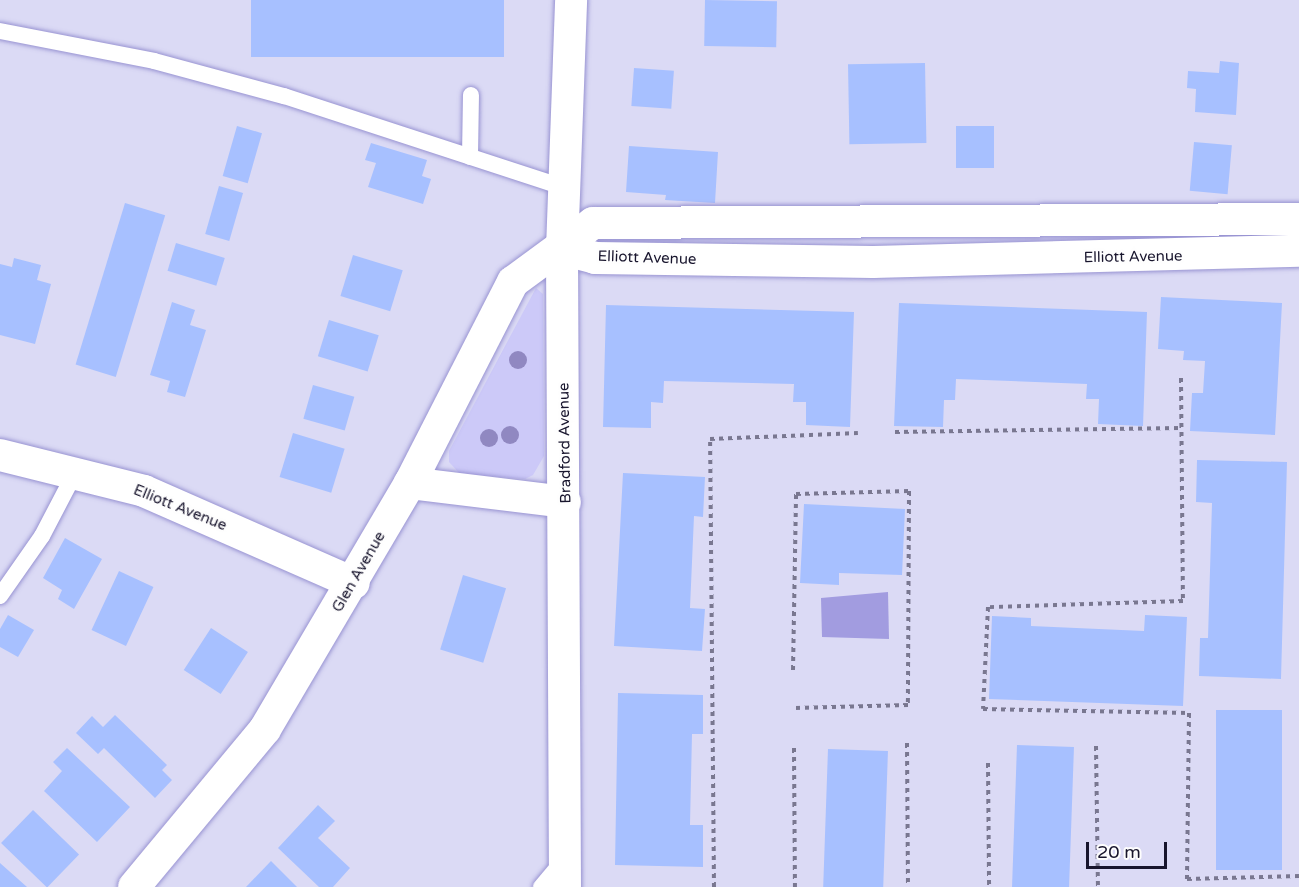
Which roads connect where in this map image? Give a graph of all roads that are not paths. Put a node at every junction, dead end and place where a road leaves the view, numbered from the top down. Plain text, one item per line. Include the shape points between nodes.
1 (571, 0) edge
2 (0, 31) edge
3 (471, 95) dead end
4 (470, 157) junction
5 (565, 188) junction
6 (1299, 219) edge
7 (562, 249) junction
8 (1299, 251) edge
9 (0, 455) edge
10 (76, 471) junction
11 (410, 483) junction
12 (565, 502) junction
13 (354, 582) junction
14 (0, 596) edge
15 (565, 873) edge
16 (134, 887) edge
17 (541, 887) edge

1 - 5 street, Bradford Avenue
2 - 4 lane via 176,67 284,96
3 - 4 lane
4 - 5 lane
5 - 7 street, Bradford Avenue
6 - 7 street, Elliott Avenue via 593,223
7 - 8 street, Elliott Avenue via 595,258 873,262
7 - 11 street, Glen Avenue via 513,282
7 - 12 street, Bradford Avenue
9 - 10 street, Elliott Avenue
10 - 13 street, Elliott Avenue via 144,491
10 - 14 lane via 42,536
11 - 12 street
11 - 13 street, Glen Avenue
12 - 15 street, Bradford Avenue
13 - 16 street, Glen Avenue via 265,729
15 - 17 lane

